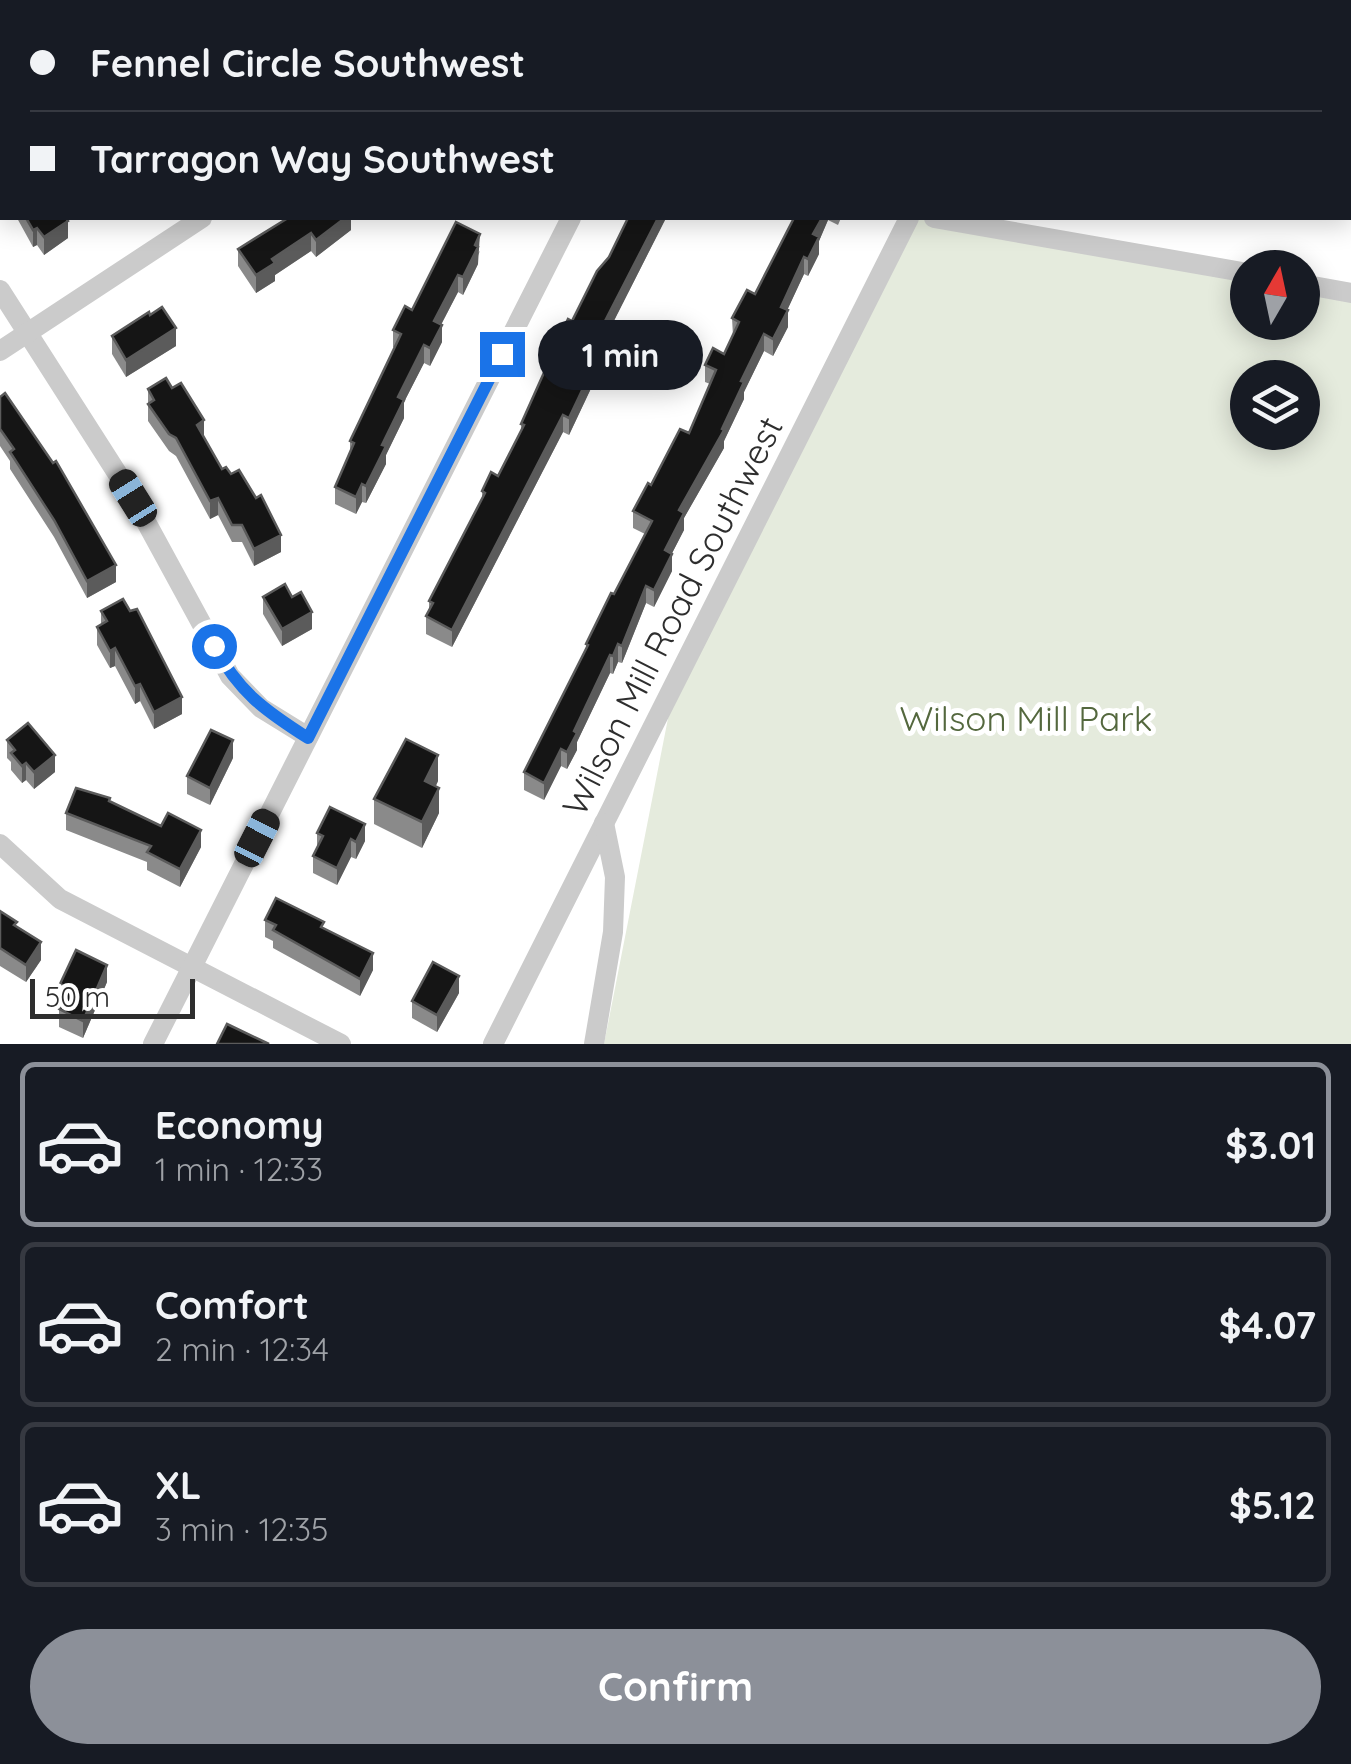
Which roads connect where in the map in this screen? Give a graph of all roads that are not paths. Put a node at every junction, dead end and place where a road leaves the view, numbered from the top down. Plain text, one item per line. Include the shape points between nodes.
1 (199, 220) edge
2 (570, 220) edge
3 (908, 220) edge
4 (945, 220) edge
5 (1230, 271) edge
6 (1320, 287) edge
7 (0, 290) edge
8 (1351, 293) edge
9 (28, 333) junction
10 (0, 351) edge
11 (308, 738) junction
12 (604, 823) junction
13 (0, 844) edge
14 (191, 969) junction
15 (154, 1044) edge
16 (340, 1044) edge
17 (494, 1044) edge
18 (594, 1044) edge

1 - 9 street
2 - 11 street
3 - 12 street, Wilson Mill Road Southwest
4 - 5 street
6 - 8 street
7 - 9 street
9 - 10 street
9 - 11 street via 133,498 230,676 260,708
11 - 14 street
12 - 17 street, Wilson Mill Road Southwest
12 - 18 street via 615,877 613,932
13 - 14 street via 60,899
14 - 15 street
14 - 16 street

